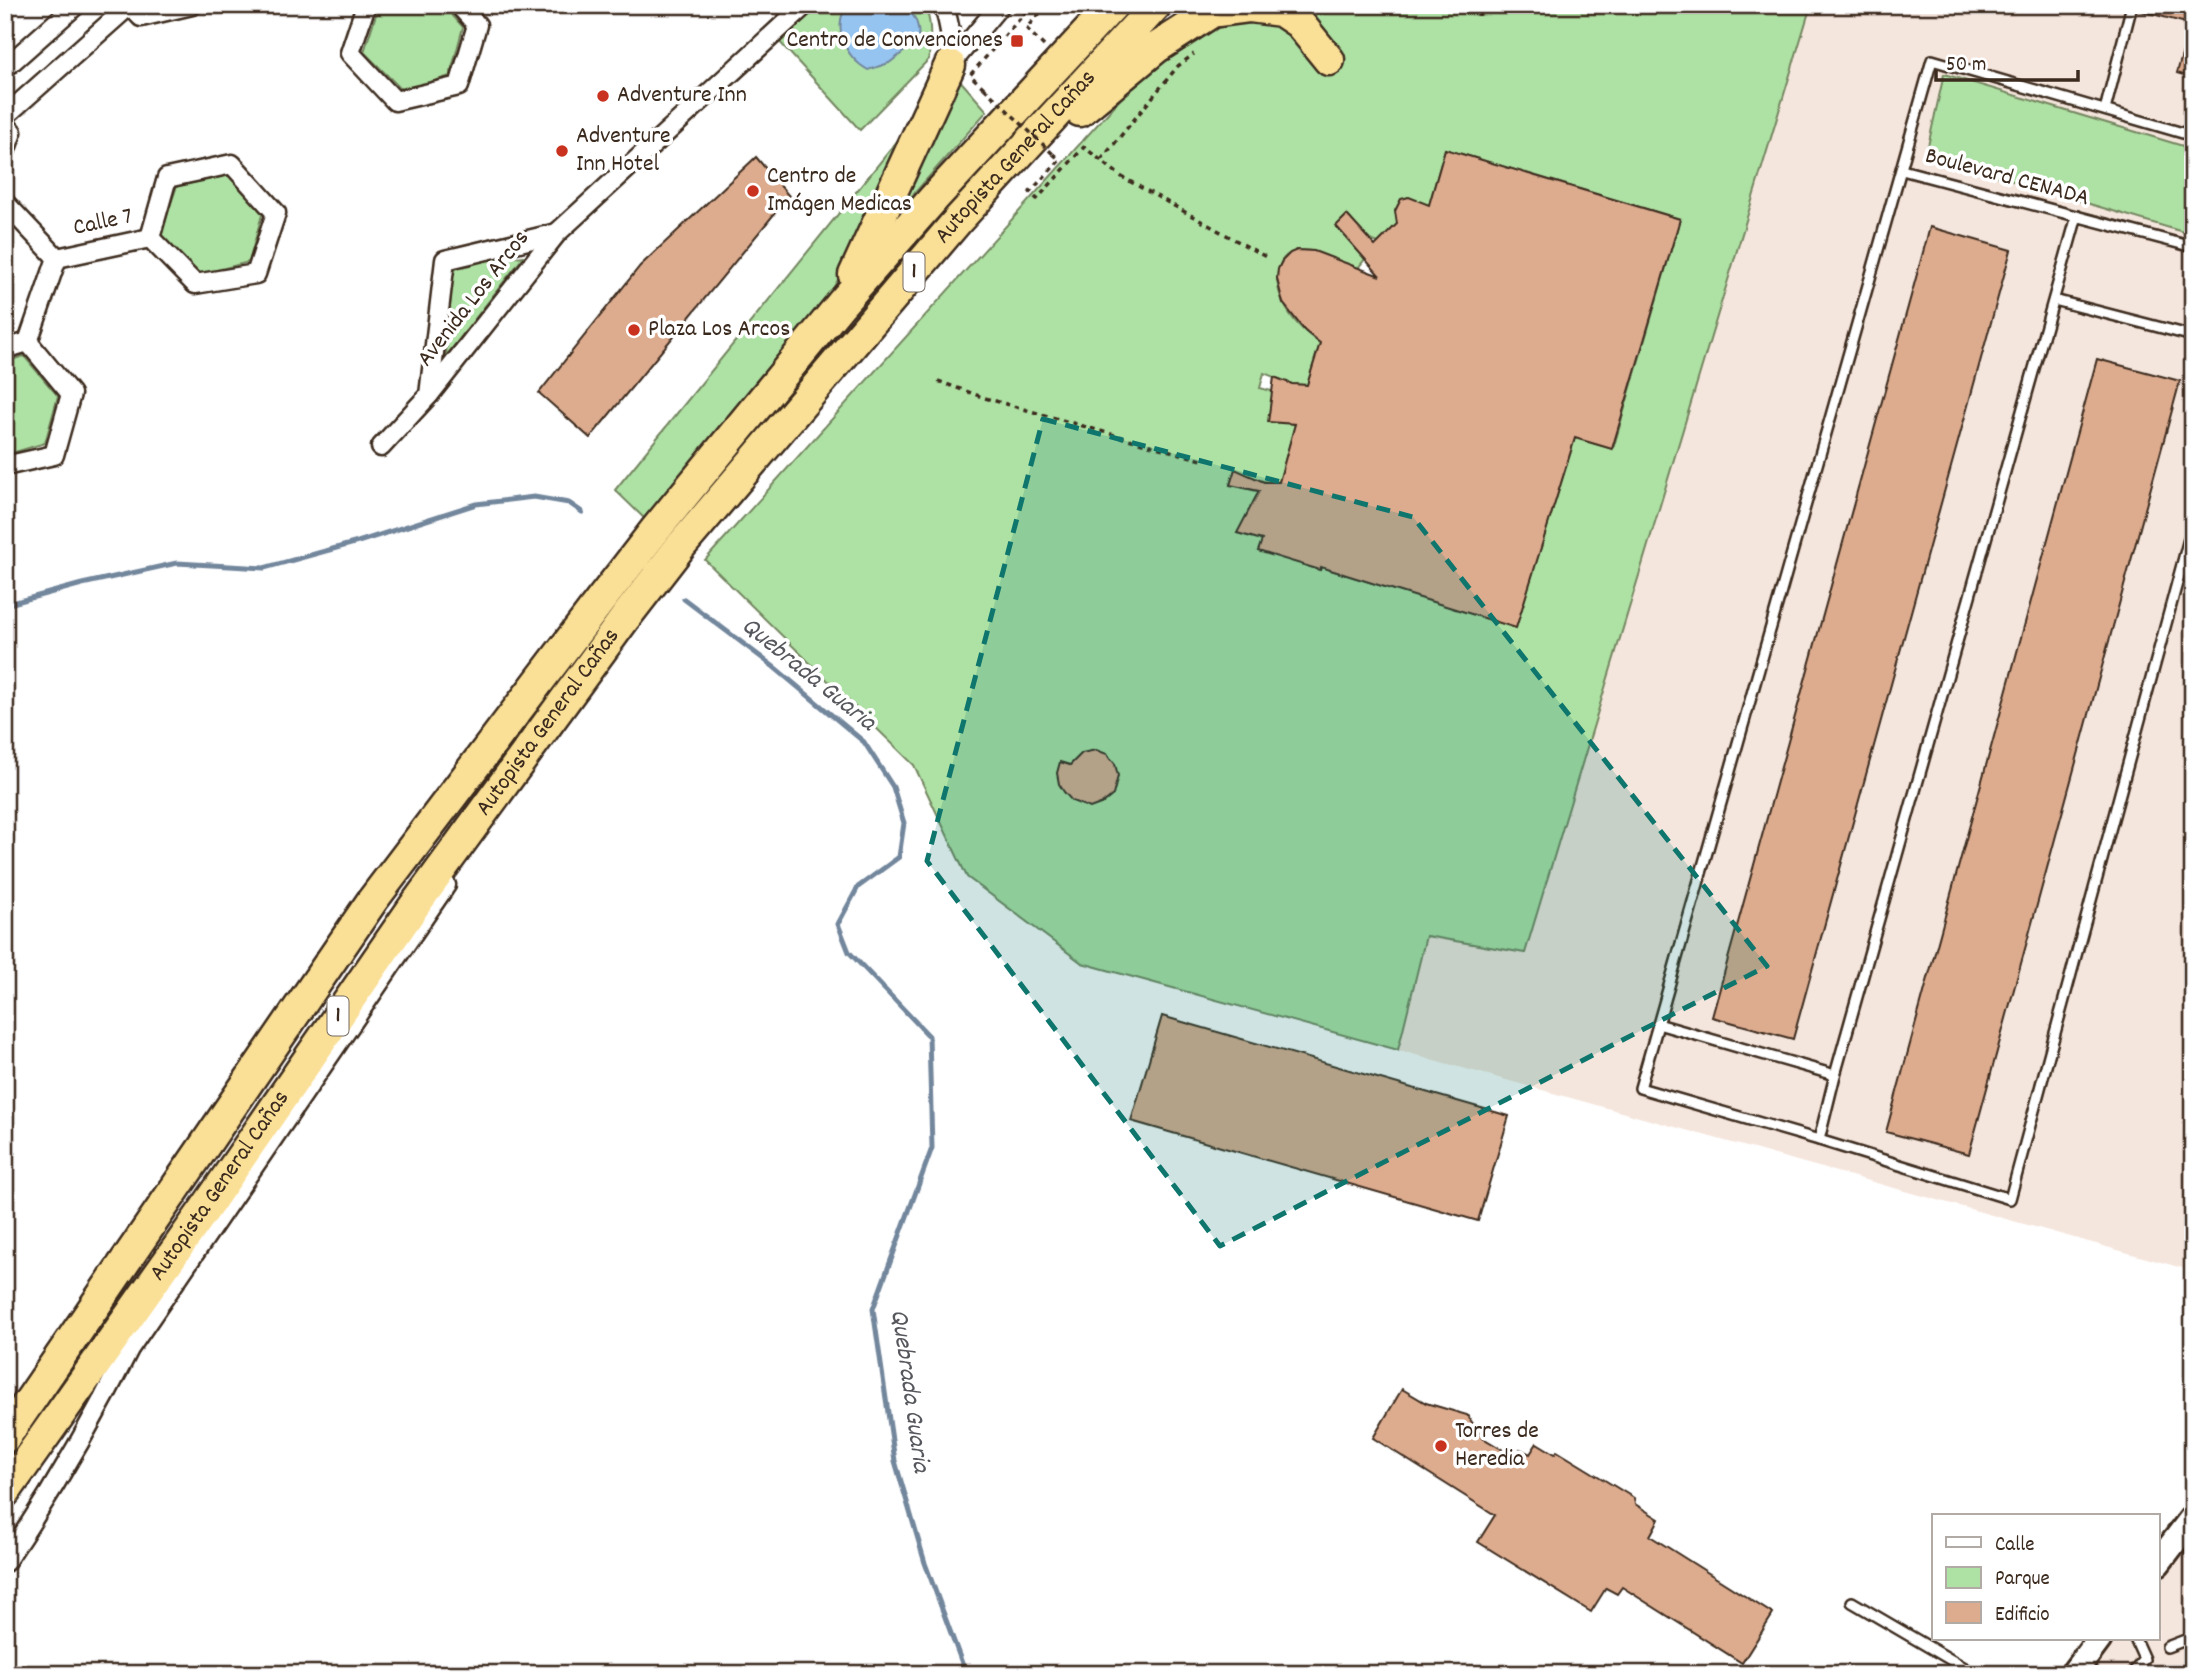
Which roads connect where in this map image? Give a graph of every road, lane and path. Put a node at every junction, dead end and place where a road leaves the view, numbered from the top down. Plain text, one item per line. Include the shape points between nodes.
1 (76, 5) edge
2 (130, 5) edge
3 (192, 5) edge
4 (366, 5) edge
5 (459, 5) edge
6 (805, 5) edge
7 (943, 5) edge
8 (1000, 5) edge
9 (1032, 5) edge
10 (1048, 5) edge
11 (1112, 5) edge
12 (1156, 5) edge
13 (2132, 5) edge
14 (1200, 50) dead end
15 (1329, 60) dead end
16 (1060, 63) junction
17 (950, 65) junction
18 (5, 68) edge
19 (2105, 110) junction
20 (5, 116) edge
21 (5, 124) edge
22 (2193, 136) edge
23 (5, 152) edge
24 (1101, 160) junction
25 (1902, 170) junction
26 (5, 203) edge
27 (2077, 216) junction
28 (557, 233) junction
29 (150, 238) junction
30 (2193, 247) edge
31 (57, 257) junction
32 (1266, 257) dead end
33 (2054, 300) junction
34 (841, 304) junction
35 (2193, 336) edge
36 (28, 342) junction
37 (5, 349) edge
38 (938, 381) dead end
39 (429, 395) junction
40 (381, 447) dead end
41 (1202, 460) dead end
42 (5, 466) edge
43 (2193, 524) edge
44 (680, 547) junction
45 (531, 747) junction
46 (1658, 1024) junction
47 (1835, 1075) junction
48 (1819, 1140) junction
49 (62, 1356) junction
50 (5, 1420) edge
51 (5, 1437) edge
52 (5, 1492) edge
53 (2193, 1517) edge
54 (2193, 1541) edge
55 (2163, 1556) edge
56 (5, 1562) edge
57 (1852, 1602) dead end
58 (2193, 1637) edge
59 (2098, 1640) edge
60 (2135, 1640) edge
61 (2167, 1647) dead end
62 (1975, 1674) edge
63 (2073, 1674) edge
64 (2132, 1674) edge

1 - 18 street
2 - 3 street via 141,17
2 - 20 street
4 - 5 street via 350,53 395,101 459,86 477,25
6 - 28 street, Avenida Los Arcos
7 - 17 street via 952,42
8 - 17 street
9 - 24 path, bridge via 970,75 1060,160 1030,192 1037,199 1084,147
10 - 16 path via 1026,28
11 - 16 highway, Autopista General Cañas / 1
12 - 44 highway, Autopista General Cañas / 1 via 959,219
13 - 19 lane
14 - 24 path via 1178,66
15 - 44 highway via 1299,23 1281,11 1264,8 1212,12 1156,48 1054,132
16 - 34 highway, Autopista General Cañas / 1
17 - 34 highway
19 - 22 lane, Boulevard CENADA
19 - 25 lane, Boulevard CENADA via 1931,60
21 - 23 street via 12,132
24 - 32 path via 1122,177
25 - 27 lane, Boulevard CENADA
25 - 46 lane
26 - 31 street, Calle 7
27 - 30 lane, Boulevard CENADA
27 - 33 lane
28 - 39 street, Avenida Los Arcos
28 - 39 street, Avenida Los Arcos via 445,260
29 - 29 street via 195,284 256,274 276,213 232,164 167,178
29 - 31 street, Calle 7
31 - 36 street
33 - 35 lane
33 - 47 lane
34 - 49 highway, Autopista General Cañas / 1 via 656,529 372,901
36 - 37 street
36 - 42 street via 71,394 54,455
38 - 41 path
39 - 40 street, Avenida Los Arcos
43 - 48 lane via 2010,1199
44 - 45 highway, Autopista General Cañas / 1
45 - 52 highway, Autopista General Cañas / 1 via 415,905
45 - 56 street via 432,907 129,1349 94,1419
46 - 47 lane
46 - 48 lane via 1640,1088
47 - 48 lane
49 - 50 street
49 - 51 highway, Autopista General Cañas / 1
53 - 55 main road
54 - 55 main road
57 - 62 lane
58 - 61 lane
59 - 63 main road
60 - 64 lane via 2144,1659

